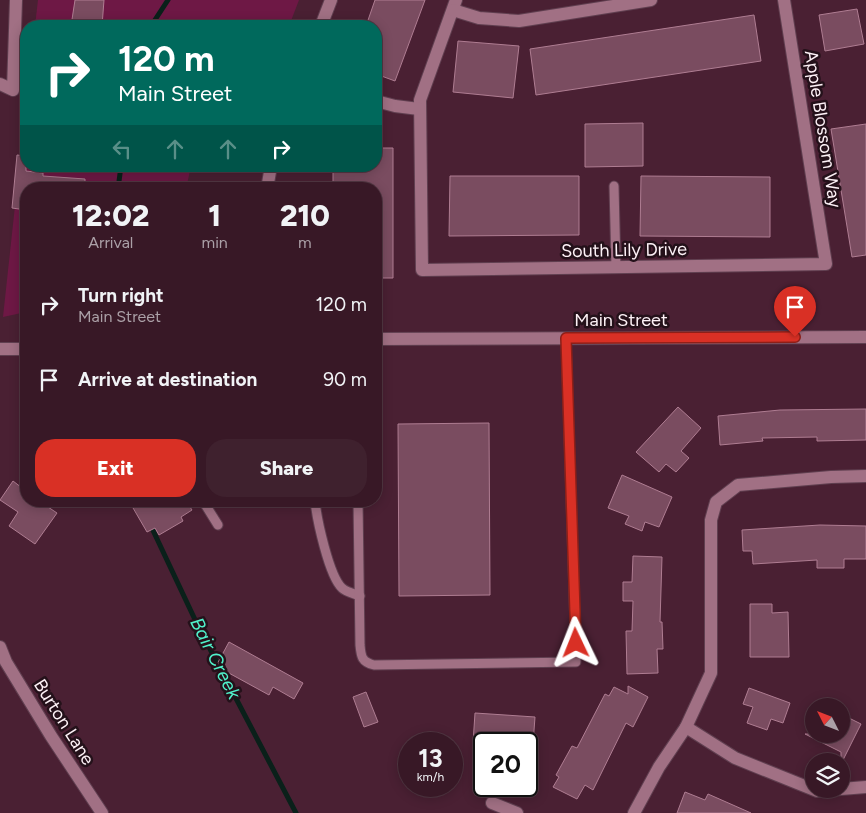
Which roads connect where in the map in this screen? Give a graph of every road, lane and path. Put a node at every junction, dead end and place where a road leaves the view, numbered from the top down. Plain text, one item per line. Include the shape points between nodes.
1 (16, 0) edge
2 (331, 0) edge
3 (651, 0) edge
4 (784, 0) edge
5 (455, 5) edge
6 (323, 20) edge
7 (0, 84) edge
8 (382, 103) edge
9 (419, 109) junction
10 (614, 186) dead end
11 (826, 264) joint
12 (616, 267) junction
13 (866, 337) edge
14 (566, 338) junction
15 (382, 339) edge
16 (0, 349) edge
17 (20, 349) edge
18 (866, 476) edge
19 (207, 507) edge
20 (313, 507) edge
21 (315, 507) edge
22 (358, 507) edge
23 (316, 514) junction
24 (218, 525) dead end
25 (360, 596) junction
26 (0, 647) edge
27 (686, 727) junction
28 (866, 787) edge
29 (492, 803) dead end
30 (102, 813) edge
31 (517, 813) edge
32 (634, 813) edge

1 - 7 street via 13,90
2 - 6 street
3 - 5 street via 519,21 479,18
4 - 11 street, Apple Blossom Way
5 - 9 street
8 - 9 street
9 - 12 street, South Lily Drive via 422,270
10 - 12 lane
11 - 12 street, South Lily Drive
13 - 14 street, Main Street
14 - 15 street, Main Street
14 - 25 lane via 576,662 366,663 361,657
16 - 17 street
18 - 27 street via 738,485 716,502 711,520 711,673
19 - 24 lane
20 - 23 lane
21 - 23 lane
22 - 25 lane
23 - 25 lane via 333,573 342,589
26 - 30 street, Burton Lane via 46,728
27 - 28 street via 735,758 817,791
27 - 32 street
29 - 31 street

